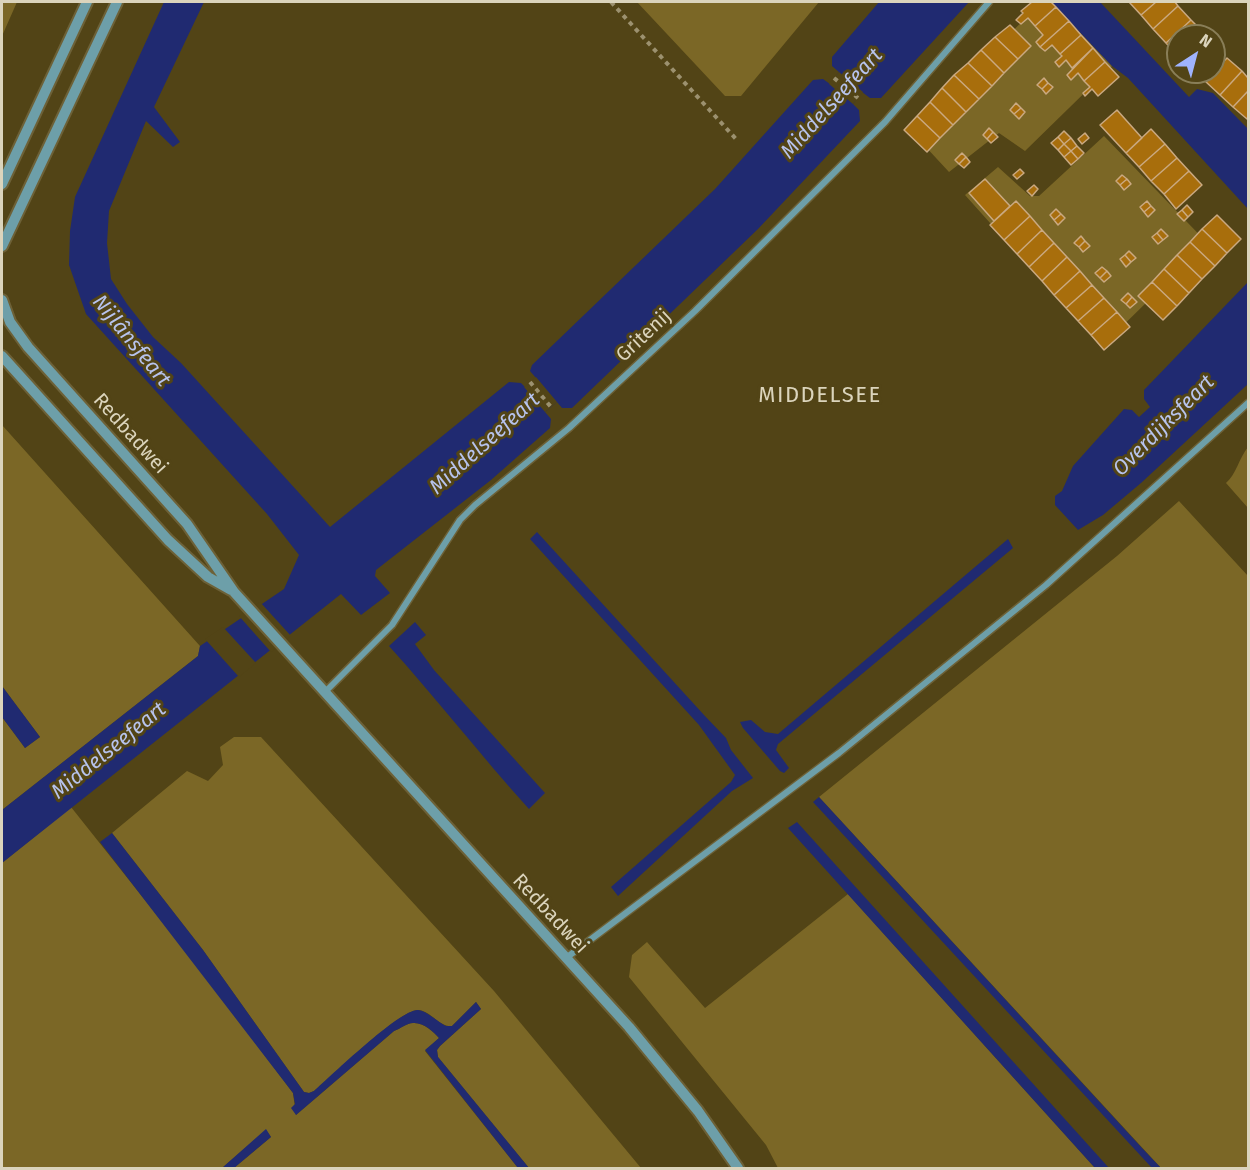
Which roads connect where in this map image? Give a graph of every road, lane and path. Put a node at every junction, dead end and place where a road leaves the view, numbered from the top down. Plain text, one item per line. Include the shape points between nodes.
1 (87, 2) edge
2 (117, 2) edge
3 (610, 2) edge
4 (989, 2) edge
5 (834, 78) dead end
6 (858, 98) dead end
7 (736, 139) dead end
8 (2, 184) edge
9 (2, 246) edge
10 (2, 300) edge
11 (2, 356) edge
12 (530, 382) dead end
13 (1248, 403) edge
14 (551, 406) dead end
15 (234, 592) junction
16 (325, 692) junction
17 (566, 958) junction
18 (738, 1168) edge

1 - 8 street
2 - 9 street
3 - 7 path
4 - 16 street, Gritenij via 885,122 695,311 569,428 460,520 392,625
5 - 6 path
10 - 15 street, Redbadwei via 10,322 28,347 187,524
11 - 15 street, Redbadwei via 168,540 208,577
12 - 14 path
13 - 17 street via 1046,585 857,739
15 - 16 street, Redbadwei
16 - 17 street, Redbadwei
17 - 18 street, Redbadwei via 664,1069

